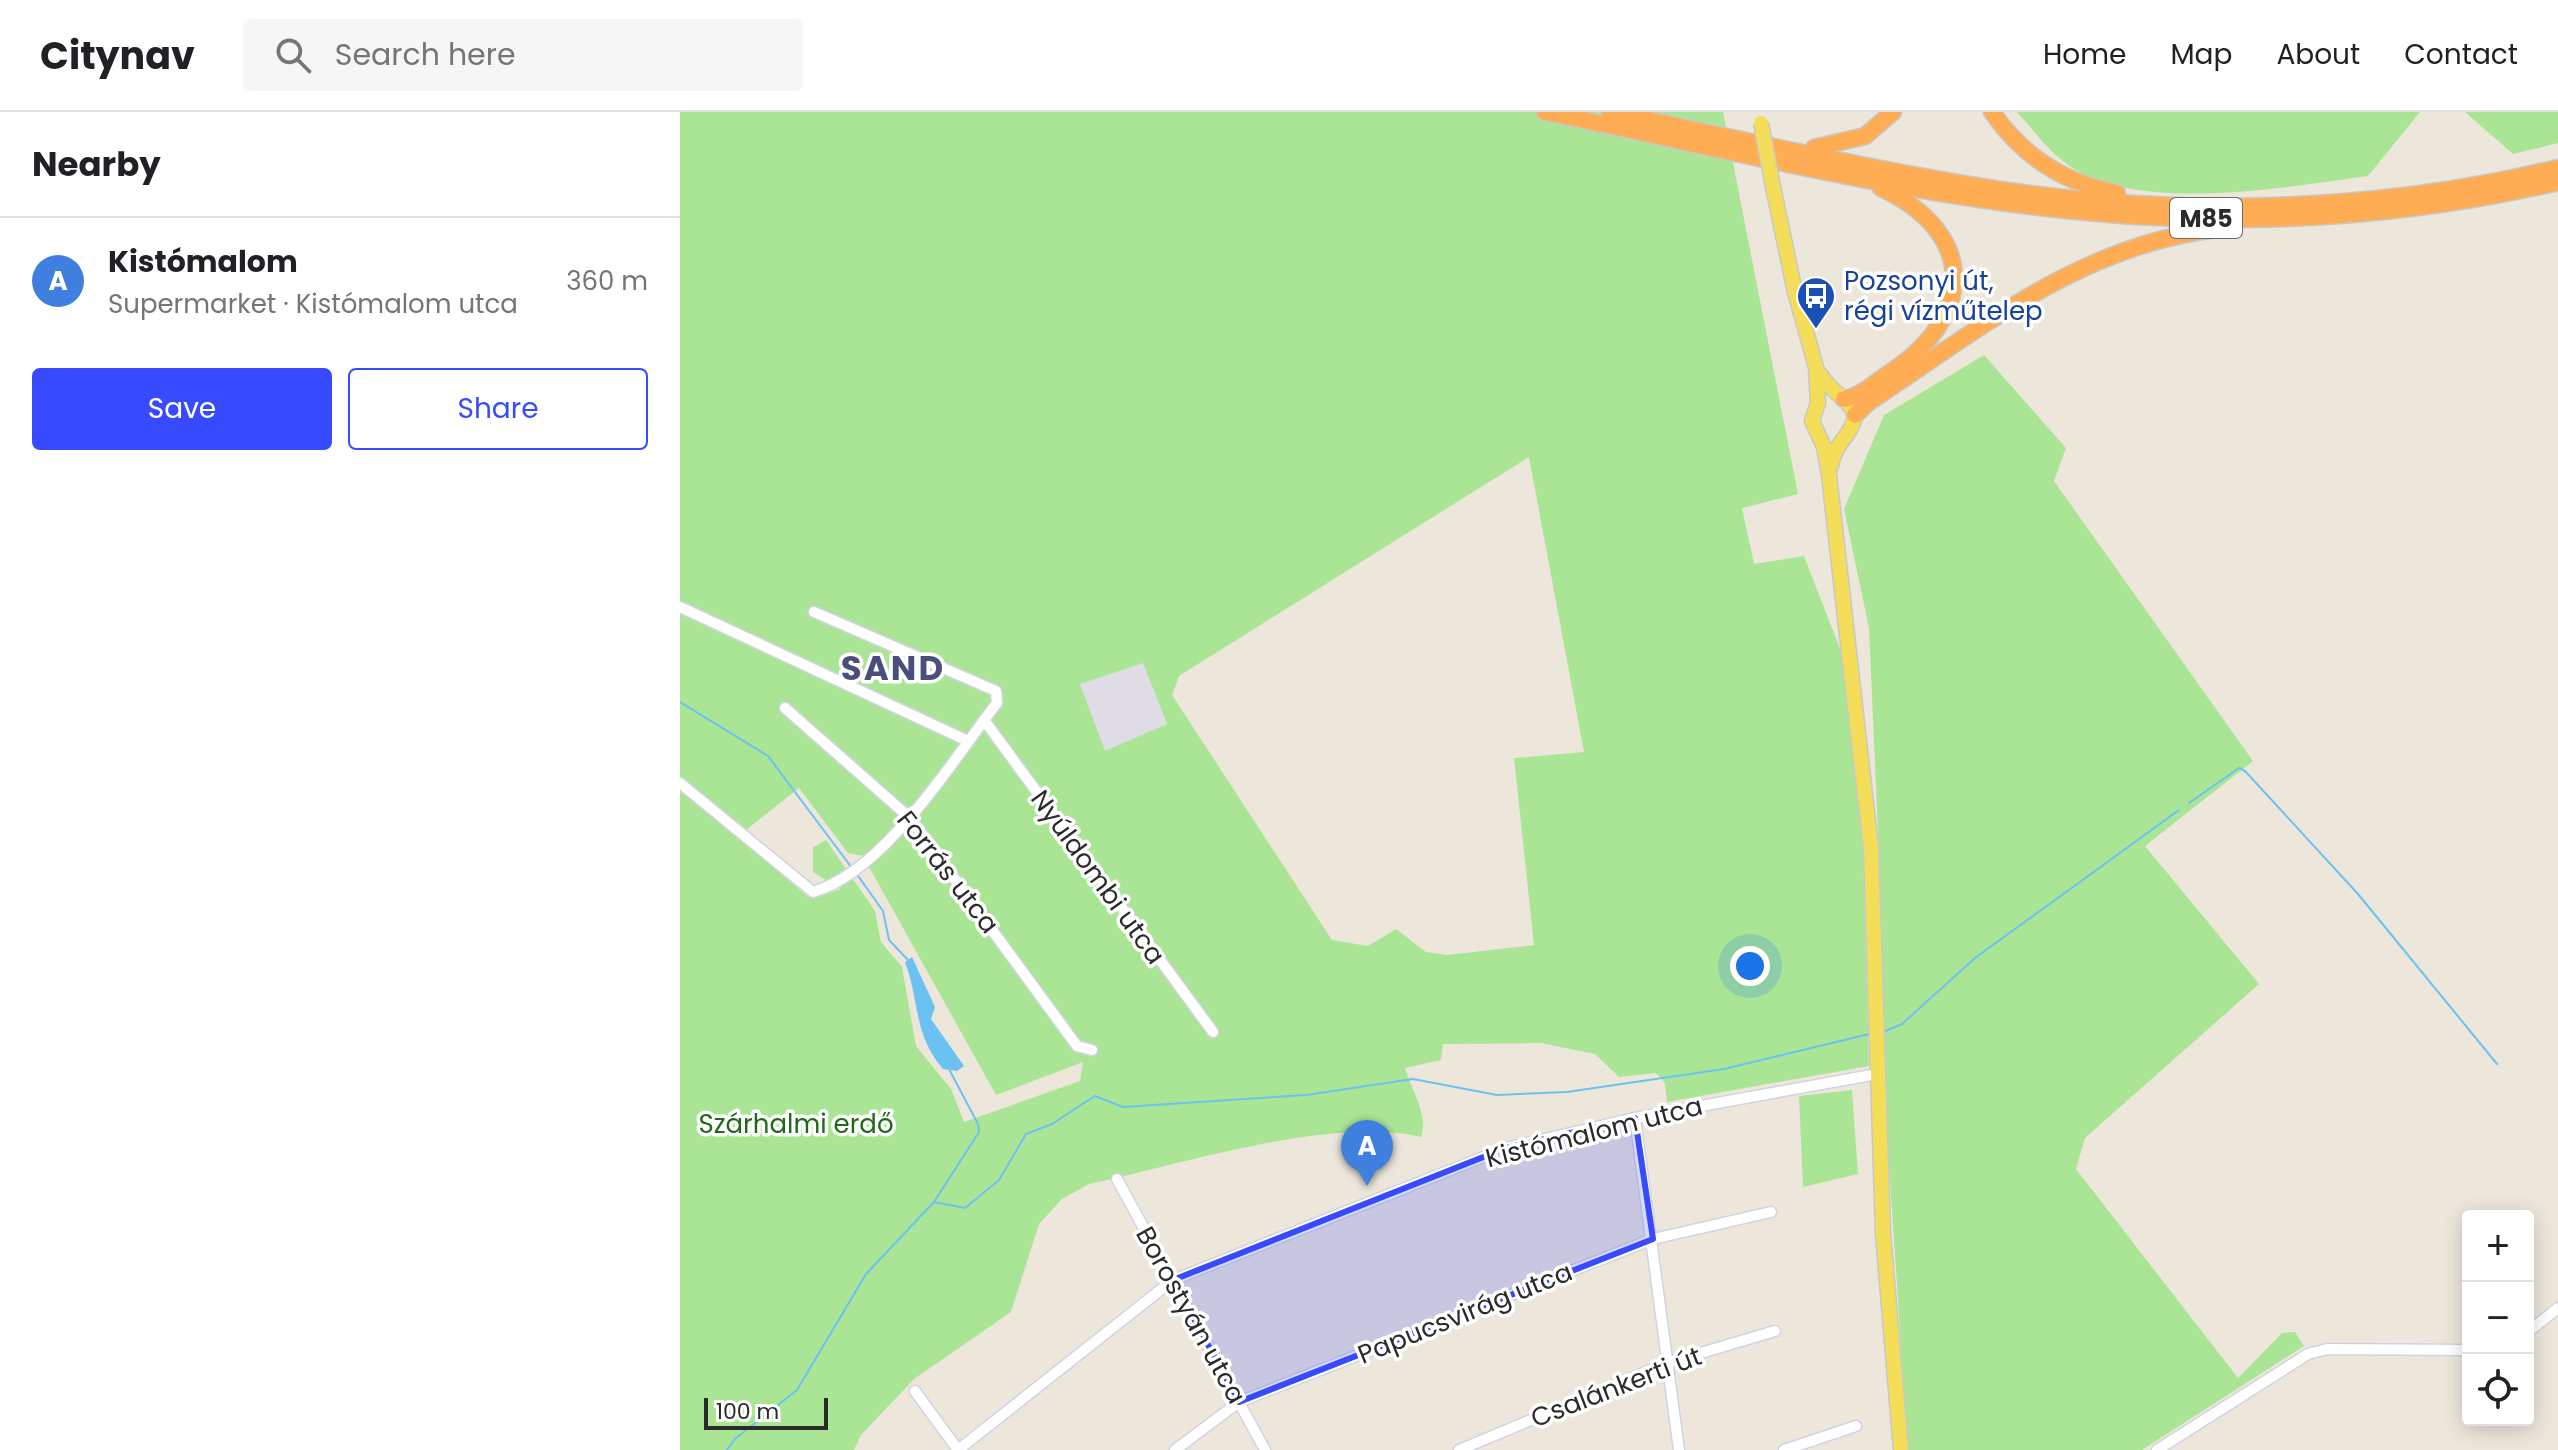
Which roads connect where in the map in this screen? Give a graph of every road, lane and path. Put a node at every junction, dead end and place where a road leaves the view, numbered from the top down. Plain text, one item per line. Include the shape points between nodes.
1 (1545, 112) edge
2 (1610, 112) edge
3 (1893, 112) edge
4 (1992, 112) edge
5 (1760, 117) edge
6 (1792, 150) junction
7 (2558, 168) edge
8 (1855, 175) junction
9 (2558, 182) edge
10 (2170, 205) junction
11 (2288, 219) junction
12 (1816, 367) junction
13 (1840, 398) junction
14 (1818, 403) junction
15 (1855, 415) junction
16 (1819, 434) junction
17 (1842, 438) junction
18 (1829, 475) junction
19 (680, 607) edge
20 (814, 612) dead end
21 (785, 708) dead end
22 (984, 720) junction
23 (968, 741) junction
24 (680, 783) edge
25 (910, 818) junction
26 (1213, 1032) dead end
27 (1092, 1050) dead end
28 (1877, 1074) junction
29 (1635, 1118) junction
30 (1117, 1179) dead end
31 (1771, 1212) dead end
32 (1653, 1239) junction
33 (1173, 1280) junction
34 (2558, 1308) edge
35 (2534, 1327) edge
36 (1775, 1331) dead end
37 (2462, 1350) edge
38 (1667, 1363) junction
39 (915, 1391) dead end
40 (1239, 1402) junction
41 (1856, 1426) dead end
42 (958, 1450) edge
43 (1175, 1450) edge
44 (1265, 1450) edge
45 (1459, 1450) edge
46 (1679, 1450) edge
47 (1784, 1450) edge
48 (1901, 1450) edge
49 (2157, 1450) edge

1 - 8 highway, M85
2 - 6 highway, M85
3 - 6 highway via 1865,136 1847,143
4 - 10 highway via 2012,137 2052,170 2101,190
5 - 12 main road, bridge via 1795,292
6 - 10 highway, M85 via 2016,192
7 - 10 highway, M85 via 2358,200
8 - 11 highway, M85 via 2072,211
8 - 13 highway via 1908,200 1932,221 1948,249 1952,291 1944,319 1924,347 1861,392
9 - 11 highway, M85 via 2457,201
11 - 15 highway via 2174,235 2098,259 2032,295
12 - 13 main road
12 - 14 main road
13 - 14 main road
13 - 15 main road
14 - 16 main road via 1812,421
15 - 17 main road via 1850,432
16 - 17 main road
16 - 18 main road
17 - 18 main road via 1834,448
18 - 28 main road via 1871,848
19 - 23 street
20 - 22 street via 998,693
21 - 25 street, Forrás utca
22 - 23 street
22 - 26 street, Nyúldombi utca
23 - 25 street
24 - 25 street via 813,892 833,886
25 - 27 street, Forrás utca via 1077,1046
28 - 29 street, Kistómalom utca
28 - 48 main road
29 - 32 street
29 - 33 street, Kistómalom utca via 1506,1148
30 - 33 street, Borostyán utca
31 - 32 street, Papucsvirág utca
32 - 38 street
32 - 40 street, Papucsvirág utca
33 - 40 street, Borostyán utca
33 - 42 street, Kistómalom utca
34 - 35 street
36 - 38 street, Csalánkerti út
37 - 49 street via 2327,1349 2308,1354
38 - 45 street, Csalánkerti út
38 - 46 street
39 - 42 street
40 - 43 street, Papucsvirág utca
40 - 44 street, Borostyán utca
41 - 47 street

